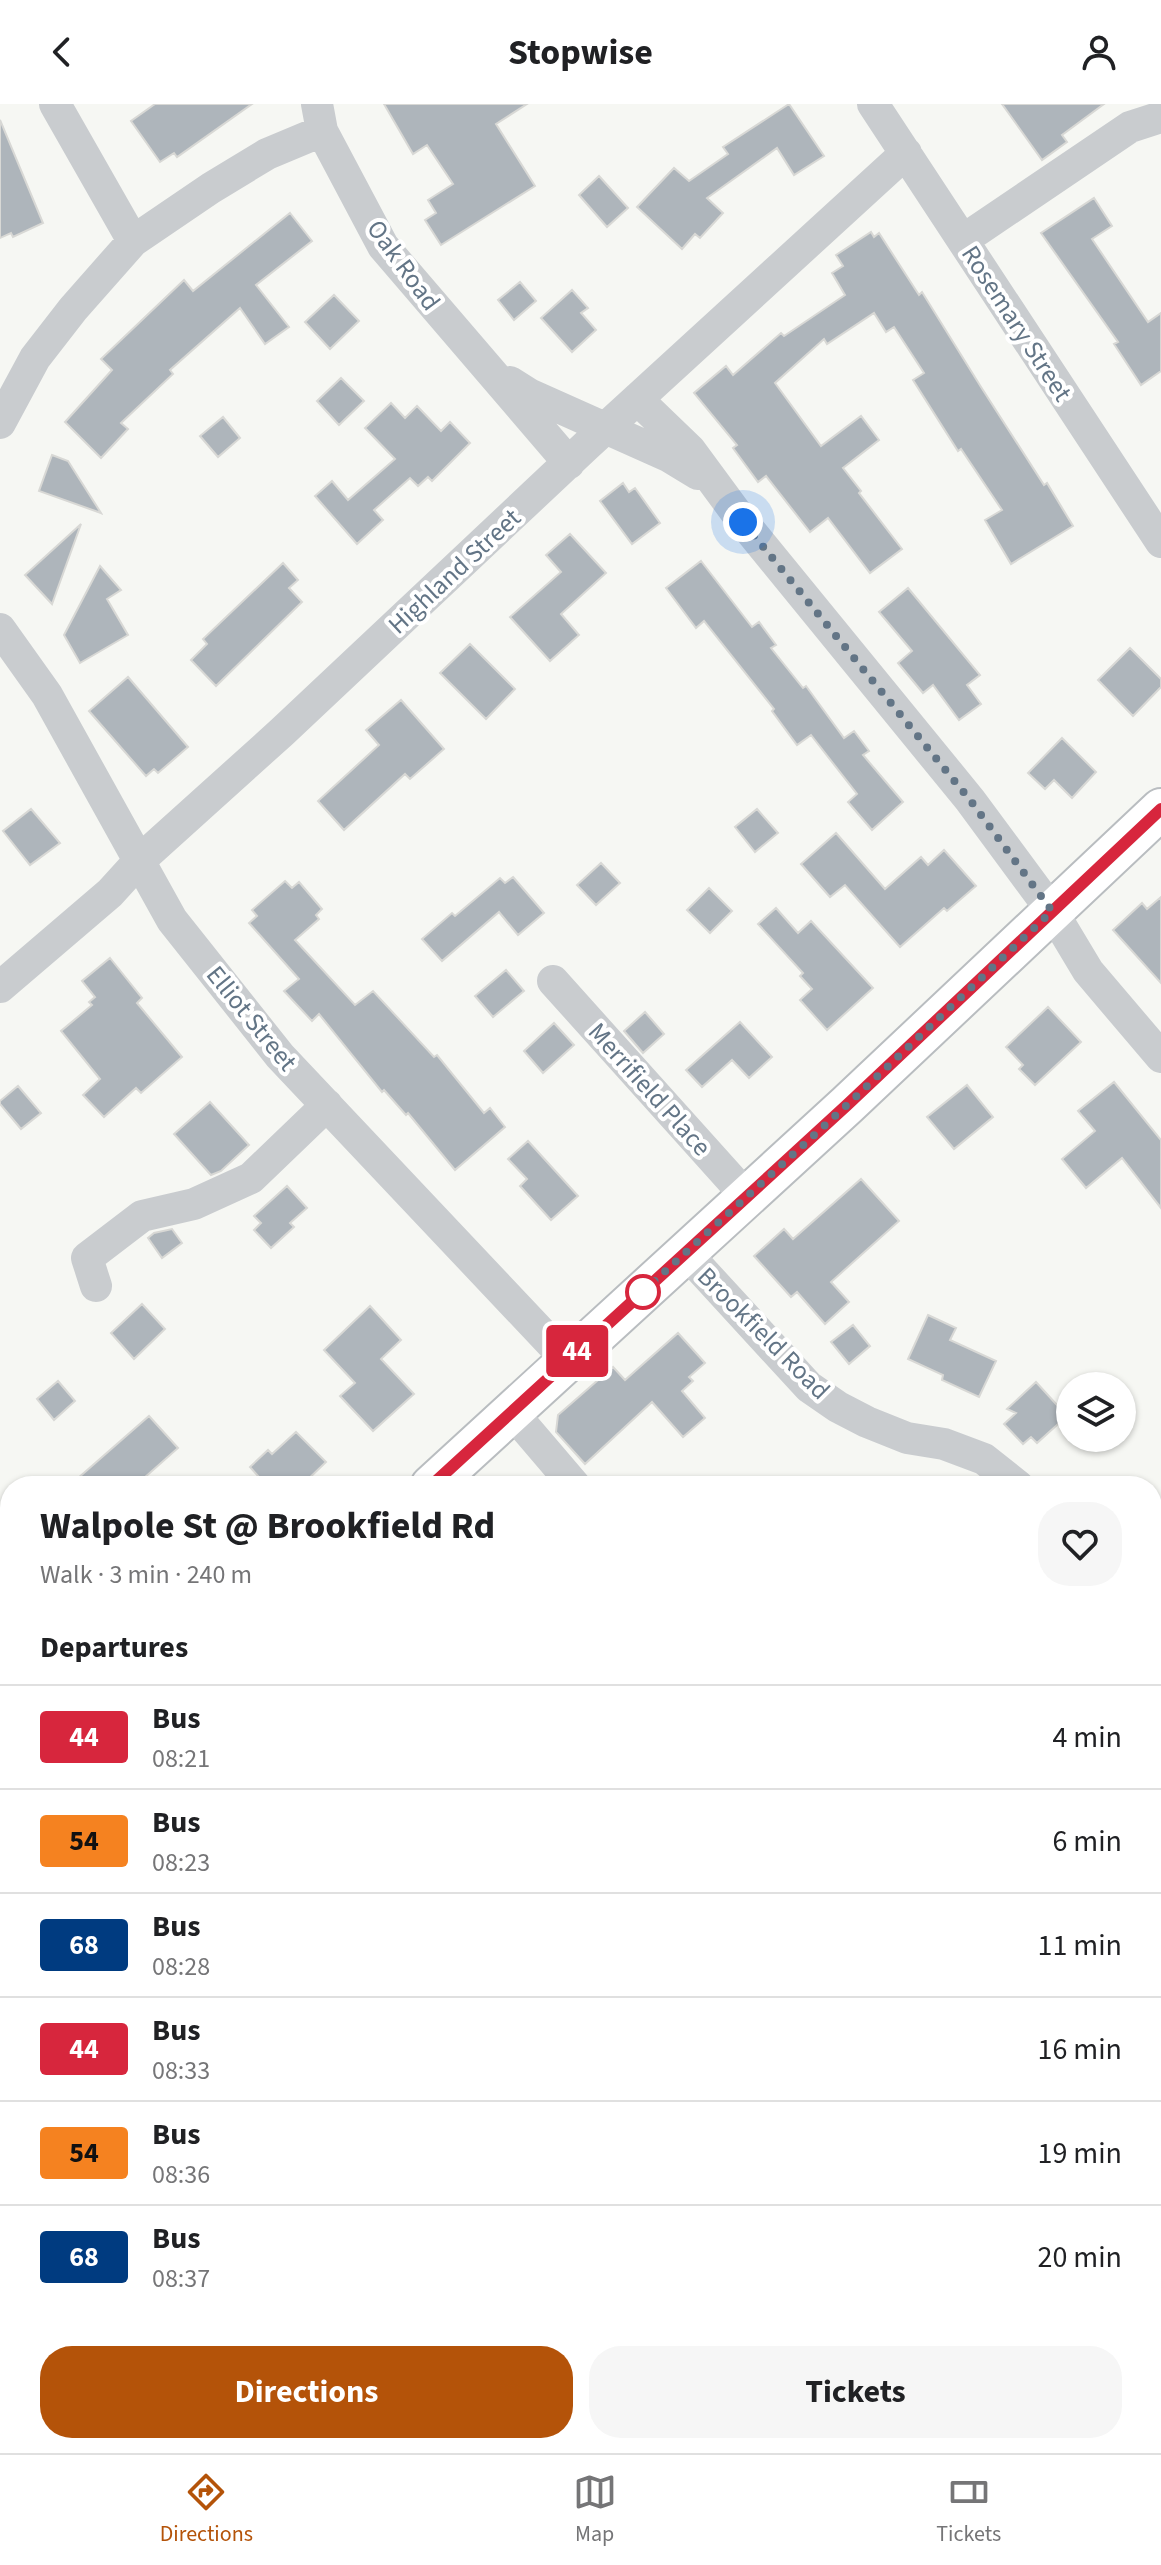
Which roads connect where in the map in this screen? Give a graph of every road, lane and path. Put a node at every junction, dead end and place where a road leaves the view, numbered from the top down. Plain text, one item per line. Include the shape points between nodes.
1 (55, 104) edge
2 (873, 104) edge
3 (320, 117) edge
4 (1161, 117) edge
5 (906, 153) junction
6 (963, 240) junction
7 (133, 241) junction
8 (490, 369) junction
9 (637, 399) junction
10 (0, 423) edge
11 (606, 428) junction
12 (569, 463) junction
13 (715, 485) junction
14 (1161, 542) edge
15 (0, 629) edge
16 (1161, 809) edge
17 (140, 860) junction
18 (1052, 911) junction
19 (553, 981) dead end
20 (0, 987) edge
21 (1161, 1057) edge
22 (327, 1105) junction
23 (747, 1197) junction
24 (686, 1253) junction
25 (96, 1286) dead end
26 (567, 1360) junction
27 (511, 1411) junction
28 (442, 1476) edge
29 (566, 1476) edge
30 (1005, 1476) edge

1 - 7 street
2 - 5 street, Rosemary Street
3 - 7 street
3 - 8 street, Oak Road via 383,246
4 - 6 street via 1130,127
5 - 6 street, Rosemary Street
5 - 9 street, Highland Street
6 - 14 street, Rosemary Street
7 - 10 street via 35,358
8 - 11 street, Oak Road via 529,394
8 - 12 street, Oak Road
9 - 11 street, Highland Street
9 - 13 street via 690,450
11 - 12 street, Highland Street
11 - 13 street, Oak Road
12 - 17 street, Highland Street
13 - 18 street via 970,800
15 - 17 street, Elliot Street via 47,695
16 - 18 main road
17 - 20 street, Highland Street via 110,893
17 - 22 street, Elliot Street via 172,920 280,1056
18 - 21 street via 1088,971
18 - 23 main road
19 - 23 street, Merrifield Place
22 - 25 street via 251,1178 194,1204 142,1216 87,1258
22 - 26 street, Elliot Street
23 - 24 main road
24 - 26 main road
24 - 30 street, Brookfield Road via 809,1387 867,1422 984,1459
26 - 27 main road
27 - 28 main road
27 - 29 street

